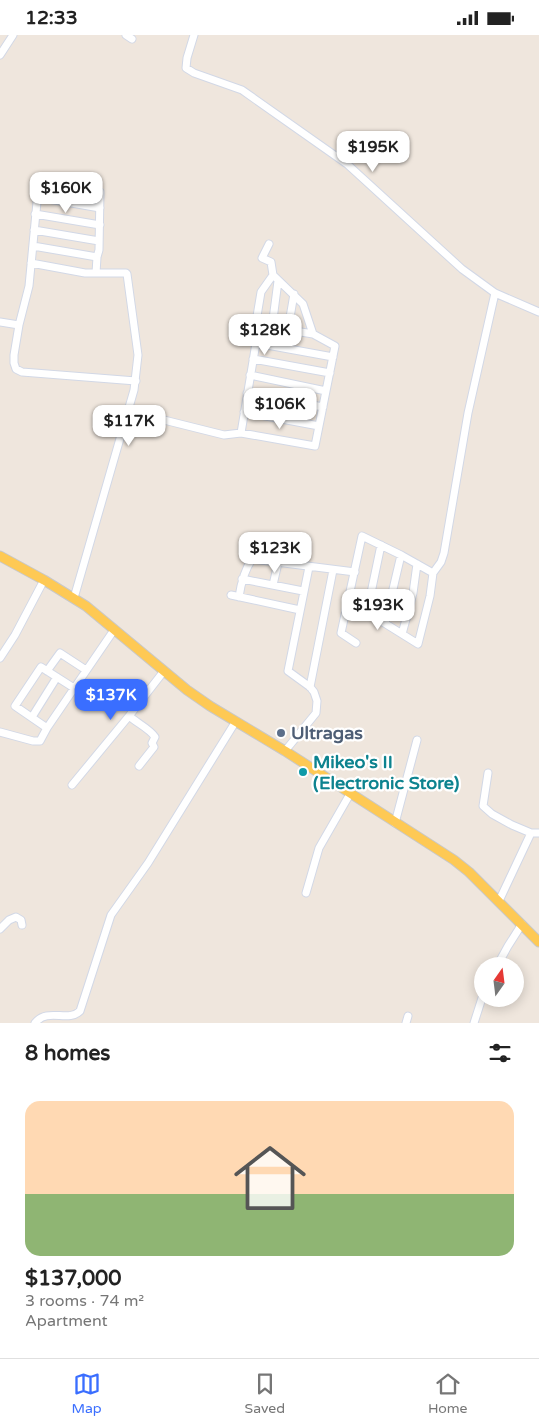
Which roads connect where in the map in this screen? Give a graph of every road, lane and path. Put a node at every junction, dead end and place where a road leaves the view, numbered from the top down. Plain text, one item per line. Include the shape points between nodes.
1 (13, 35) edge
2 (194, 35) edge
3 (0, 55) edge
4 (37, 197) junction
5 (100, 208) junction
6 (35, 214) junction
7 (100, 225) junction
8 (34, 230) junction
9 (99, 241) junction
10 (269, 244) dead end
11 (33, 246) junction
12 (97, 257) junction
13 (31, 263) junction
14 (96, 273) junction
15 (276, 278) junction
16 (495, 293) junction
17 (294, 294) junction
18 (539, 312) edge
19 (0, 321) edge
20 (20, 325) junction
21 (259, 325) junction
22 (272, 327) junction
23 (288, 329) junction
24 (313, 334) junction
25 (256, 343) junction
26 (333, 357) junction
27 (253, 359) junction
28 (330, 373) junction
29 (250, 375) junction
30 (136, 381) junction
31 (326, 391) junction
32 (248, 393) junction
33 (323, 407) junction
34 (128, 411) junction
35 (244, 412) junction
36 (319, 426) junction
37 (241, 433) junction
38 (381, 545) junction
39 (401, 555) junction
40 (0, 556) edge
41 (278, 563) junction
42 (417, 563) junction
43 (309, 567) junction
44 (332, 570) junction
45 (355, 572) junction
46 (433, 573) junction
47 (242, 579) junction
48 (44, 580) junction
49 (273, 585) junction
50 (303, 591) junction
51 (231, 595) dead end
52 (239, 597) junction
53 (74, 598) junction
54 (349, 601) junction
55 (300, 610) junction
56 (367, 612) junction
57 (385, 623) junction
58 (114, 630) junction
59 (402, 634) junction
60 (356, 643) dead end
61 (0, 658) edge
62 (47, 671) junction
63 (86, 671) junction
64 (164, 671) junction
65 (57, 677) junction
66 (310, 687) junction
67 (74, 689) junction
68 (129, 716) junction
69 (32, 717) junction
70 (236, 721) junction
71 (47, 728) junction
72 (0, 732) edge
73 (416, 740) dead end
74 (285, 751) junction
75 (139, 766) dead end
76 (488, 773) dead end
77 (72, 785) dead end
78 (350, 794) junction
79 (395, 823) junction
80 (531, 833) junction
81 (539, 833) edge
82 (306, 893) dead end
83 (499, 901) junction
84 (22, 925) dead end
85 (522, 925) junction
86 (0, 929) edge
87 (539, 942) edge
88 (502, 957) edge
89 (479, 1007) edge
90 (35, 1023) edge
91 (474, 1023) edge

1 - 3 street
2 - 16 street via 186,68 242,90 347,164 462,269
4 - 5 street
4 - 5 street via 39,181 100,192
4 - 6 street
5 - 7 street
6 - 7 street
6 - 8 street
7 - 9 street
8 - 9 street
8 - 11 street
9 - 12 street
10 - 15 street via 262,258 272,262
11 - 12 street
11 - 13 street
12 - 14 street
13 - 14 street
13 - 20 street
14 - 30 street via 127,274 138,355
15 - 17 street
15 - 21 street via 261,292 256,322
15 - 22 street
16 - 18 street
16 - 46 street via 468,413 444,553
17 - 23 street
17 - 24 street via 303,304
19 - 20 street
20 - 30 street via 14,363 22,372
21 - 22 street
21 - 25 street
22 - 23 street
23 - 24 street
24 - 26 street via 335,346
25 - 26 street
25 - 27 street
26 - 28 street
27 - 28 street
27 - 29 street
28 - 31 street
29 - 31 street
29 - 32 street
30 - 34 street
31 - 33 street
32 - 33 street
32 - 35 street
33 - 36 street
34 - 37 street via 224,435
34 - 53 street
35 - 36 street
35 - 37 street
36 - 37 street via 314,446
38 - 39 street
38 - 45 street via 362,535
38 - 56 street
39 - 42 street
39 - 57 street
40 - 48 main road
41 - 43 street
41 - 47 street via 252,559
41 - 49 street
42 - 46 street
42 - 59 street
43 - 44 street
43 - 50 street
44 - 45 street
44 - 66 street
45 - 54 street
46 - 59 street via 418,643
47 - 49 street
47 - 52 street
48 - 53 main road
48 - 61 street
49 - 50 street
50 - 55 street
51 - 52 street
52 - 55 street
53 - 58 main road
54 - 56 street
54 - 60 street via 341,633
55 - 66 street via 288,671
56 - 57 street
57 - 59 street
58 - 63 street
58 - 64 main road
62 - 63 street via 60,653
62 - 65 street
62 - 69 street via 41,667 15,706
63 - 67 street
64 - 68 street
64 - 70 main road via 210,706
65 - 67 street
65 - 69 street
66 - 74 street via 317,701 316,713
67 - 71 street
68 - 75 street via 155,737 154,747
68 - 77 street
69 - 71 street
70 - 74 main road
70 - 90 street via 148,863 111,915 80,1011 74,1015 44,1016
71 - 72 street via 40,741
73 - 79 street
74 - 78 main road
76 - 80 street via 484,805 492,814
78 - 79 main road
78 - 82 street via 319,849
79 - 83 main road via 454,860
80 - 81 street
80 - 83 street
83 - 85 main road
84 - 86 street via 16,917
85 - 87 main road
85 - 88 street
89 - 91 street

